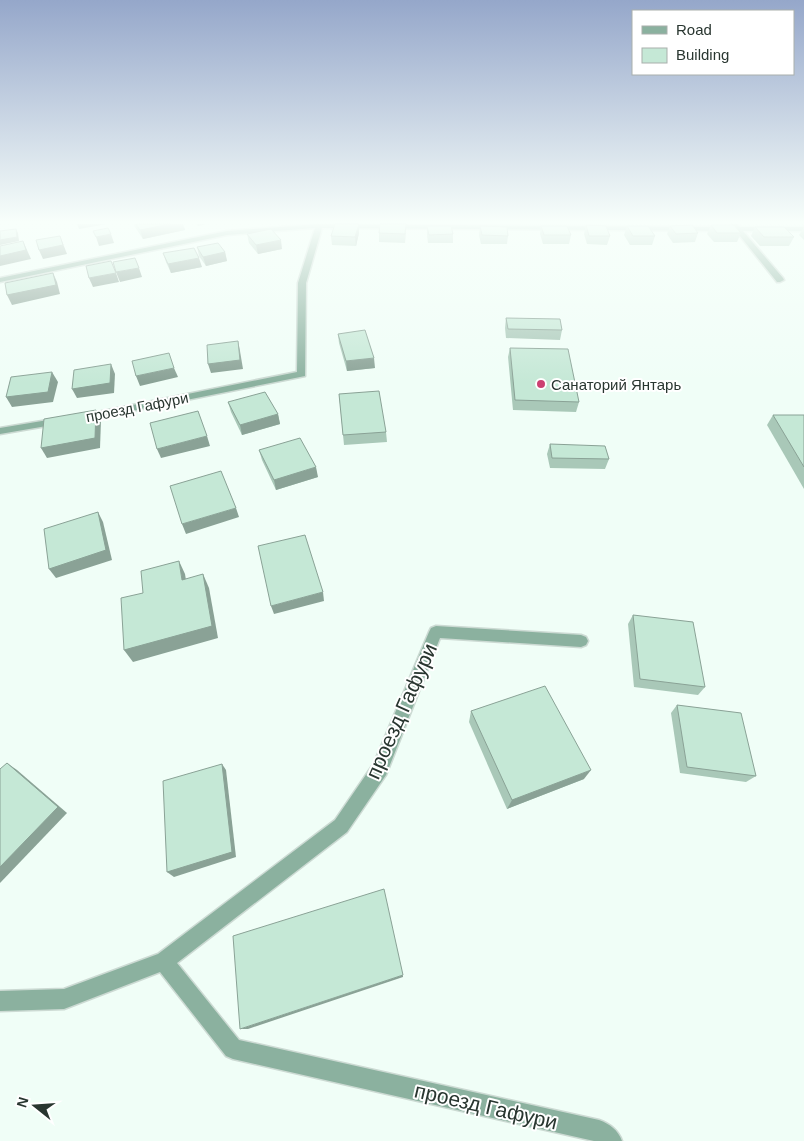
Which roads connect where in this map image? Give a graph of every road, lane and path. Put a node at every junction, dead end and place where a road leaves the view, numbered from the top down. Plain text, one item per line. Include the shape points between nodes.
1 (13, 277) edge
2 (304, 277) edge
3 (778, 277) edge
4 (0, 280) edge
5 (780, 280) dead end
6 (0, 431) edge
7 (581, 641) dead end
8 (164, 961) junction
9 (0, 1001) edge
10 (611, 1141) edge

1 - 4 street
2 - 6 street, проезд Гафури via 302,374 120,412
3 - 5 street
7 - 8 street, проезд Гафури via 436,632 380,768 341,826
8 - 9 street, проезд Гафури via 64,999
8 - 10 street, проезд Гафури via 233,1049 599,1131

